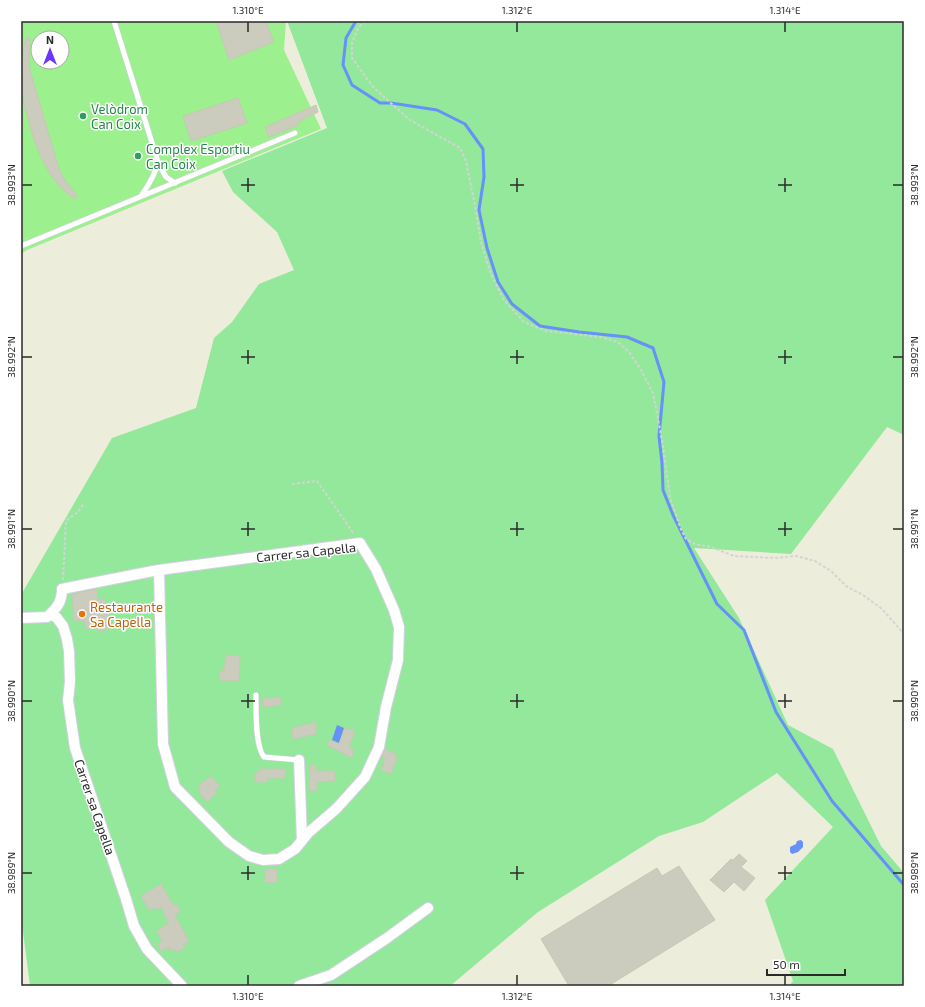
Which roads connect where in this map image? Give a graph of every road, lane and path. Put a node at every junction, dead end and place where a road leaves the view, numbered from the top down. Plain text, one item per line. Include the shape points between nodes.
1 (114, 21) edge
2 (365, 21) edge
3 (295, 133) dead end
4 (158, 162) junction
5 (175, 182) junction
6 (140, 197) junction
7 (21, 246) edge
8 (292, 484) dead end
9 (84, 503) dead end
10 (360, 543) junction
11 (159, 570) junction
12 (62, 589) junction
13 (51, 614) junction
14 (21, 618) edge
15 (904, 634) edge
16 (256, 695) dead end
17 (299, 760) joint
18 (302, 840) junction
19 (428, 908) dead end
20 (182, 986) edge
21 (299, 986) edge

1 - 4 lane
2 - 15 path via 358,28 352,43 352,58 373,87 410,120 460,148 466,161 481,242 490,272 504,300 524,322 546,331 601,337 618,342 629,352 641,370 652,393 670,497 686,539 734,556 796,556 815,560 846,586 882,609
3 - 5 lane
4 - 5 lane via 166,177
4 - 6 lane via 149,186
5 - 6 lane
6 - 7 lane
8 - 10 path via 317,481
9 - 12 path via 78,512 66,521
10 - 11 street, Carrer sa Capella
10 - 18 street, Carrer sa Capella via 376,569 394,610 399,627 398,660 379,747 365,777 336,809
11 - 12 street, Carrer sa Capella
11 - 18 street, Carrer sa Capella via 163,744 175,787 229,842 249,856 263,860 279,859 296,849
12 - 13 street via 60,602
13 - 14 street via 47,617
13 - 20 street, Carrer sa Capella via 63,626 67,638 70,682 68,700 75,748 134,926 147,948
16 - 17 lane via 260,753 264,757
17 - 18 street
19 - 21 street via 331,975

